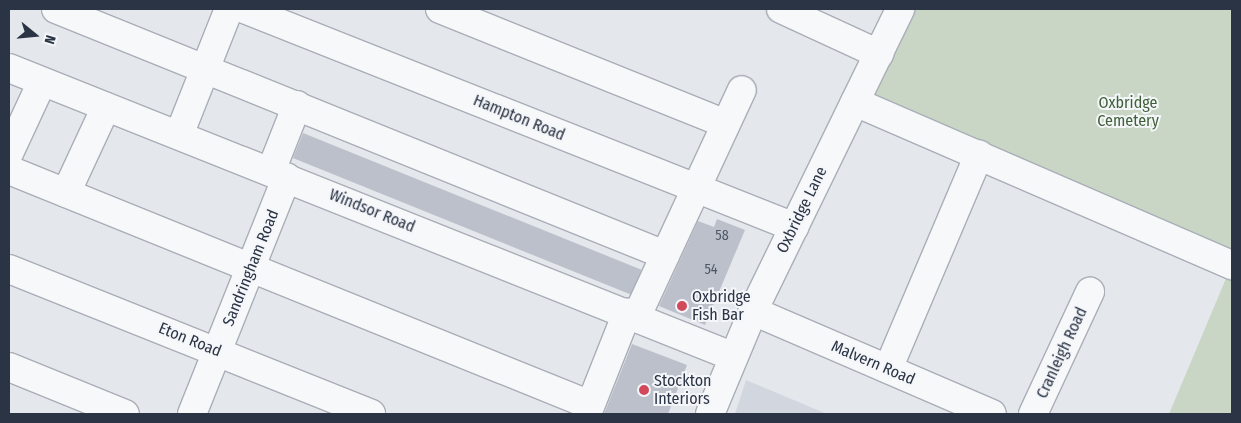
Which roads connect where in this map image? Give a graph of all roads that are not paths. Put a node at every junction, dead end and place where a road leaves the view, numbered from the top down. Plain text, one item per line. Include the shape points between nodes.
1 (56, 9) edge
2 (242, 9) edge
3 (440, 9) edge
4 (781, 9) edge
5 (900, 9) edge
6 (879, 54) junction
7 (9, 68) edge
8 (207, 68) junction
9 (42, 82) junction
10 (742, 90) dead end
11 (855, 102) junction
12 (297, 105) junction
13 (106, 107) junction
14 (726, 124) junction
15 (179, 136) junction
16 (9, 153) edge
17 (979, 155) junction
18 (9, 170) edge
19 (279, 174) junction
20 (696, 188) junction
21 (66, 193) junction
22 (794, 227) junction
23 (665, 255) junction
24 (1232, 265) edge
25 (9, 269) edge
26 (251, 269) junction
27 (1090, 292) dead end
28 (753, 311) junction
29 (631, 316) junction
30 (217, 351) junction
31 (734, 357) junction
32 (9, 367) edge
33 (888, 369) junction
34 (589, 410) edge
35 (125, 414) edge
36 (192, 414) edge
37 (371, 414) edge
38 (710, 414) edge
39 (992, 414) edge
40 (1033, 414) edge

1 - 8 street
2 - 8 street
2 - 20 street, Hampton Road
3 - 14 street
4 - 6 street
5 - 6 street, Oxbridge Lane
6 - 11 street, Oxbridge Lane
7 - 9 street, Windsor Road
8 - 12 street
8 - 15 street
9 - 13 street, Windsor Road
9 - 16 street
10 - 14 street
11 - 17 street
11 - 22 street, Oxbridge Lane
12 - 19 street, Sandringham Road
12 - 23 street
13 - 15 street, Windsor Road
13 - 21 street
14 - 20 street
15 - 19 street, Windsor Road
17 - 24 street
17 - 33 street
18 - 21 street
19 - 26 street, Sandringham Road
19 - 29 street, Windsor Road
20 - 22 street, Hampton Road
20 - 23 street
21 - 26 street
22 - 28 street, Oxbridge Lane
23 - 29 street
25 - 30 street, Eton Road
26 - 30 street, Sandringham Road
26 - 34 street
27 - 40 street, Cranleigh Road
28 - 31 street, Oxbridge Lane
28 - 33 street, Malvern Road
29 - 31 street, Windsor Road
29 - 34 street
30 - 36 street, Sandringham Road
30 - 37 street, Eton Road
31 - 38 street, Oxbridge Lane
32 - 35 street
33 - 39 street, Malvern Road

